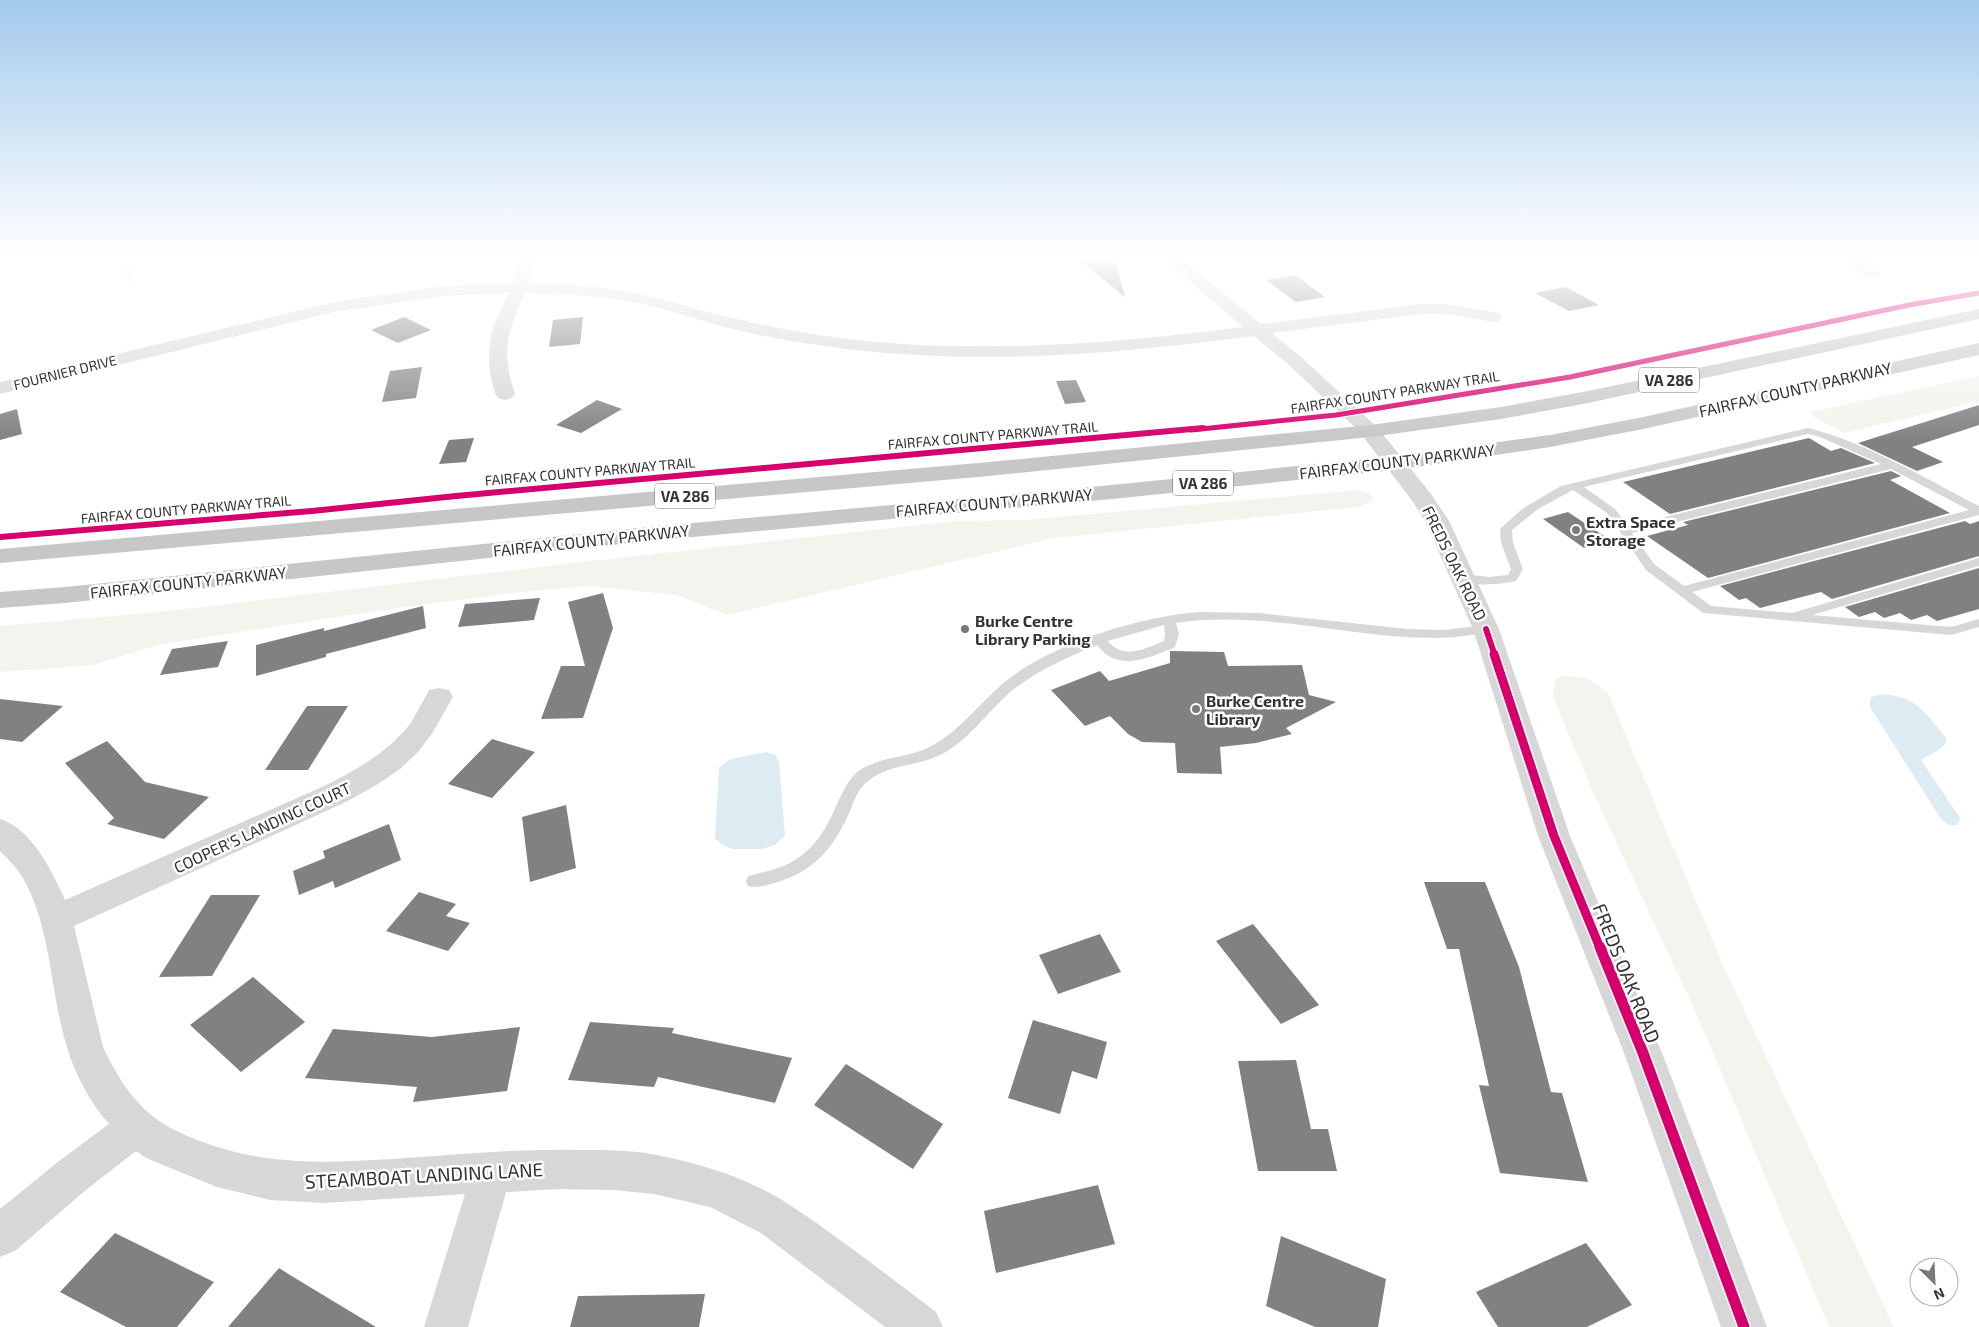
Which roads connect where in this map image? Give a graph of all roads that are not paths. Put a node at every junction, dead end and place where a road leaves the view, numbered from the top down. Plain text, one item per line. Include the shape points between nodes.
1 (287, 317) edge
2 (505, 317) edge
3 (710, 317) edge
4 (1241, 317) edge
5 (1355, 317) edge
6 (1965, 317) edge
7 (1256, 329) junction
8 (1979, 349) edge
9 (0, 388) edge
10 (505, 394) dead end
11 (1370, 431) junction
12 (1396, 463) junction
13 (1892, 465) junction
14 (1575, 486) junction
15 (1979, 511) edge
16 (1624, 532) junction
17 (0, 556) edge
18 (1979, 562) edge
19 (1464, 578) junction
20 (1682, 591) junction
21 (0, 600) edge
22 (1789, 617) junction
23 (1169, 619) junction
24 (1979, 623) edge
25 (1486, 629) junction
26 (1100, 639) junction
27 (439, 697) dead end
28 (0, 831) edge
29 (754, 881) dead end
30 (56, 919) junction
31 (136, 1127) junction
32 (491, 1173) junction
33 (0, 1236) edge
34 (446, 1327) edge
35 (921, 1327) edge
36 (1744, 1327) edge

1 - 9 street, FOURNIER DRIVE
2 - 10 street via 497,359
3 - 7 street, FOURNIER DRIVE via 797,337 905,350 1003,353 1054,352
4 - 7 street, FREDS OAK ROAD
5 - 7 street, FOURNIER DRIVE
6 - 11 highway, FAIRFAX COUNTY PARKWAY / VA 286 via 1588,397
7 - 11 street, FREDS OAK ROAD
8 - 12 highway, FAIRFAX COUNTY PARKWAY / VA 286 via 1550,442
11 - 12 street, FREDS OAK ROAD
11 - 17 highway, FAIRFAX COUNTY PARKWAY / VA 286 via 980,470
12 - 19 street, FREDS OAK ROAD via 1437,521
12 - 21 highway, FAIRFAX COUNTY PARKWAY / VA 286
13 - 14 lane via 1824,434 1808,431
13 - 15 lane
13 - 16 lane
14 - 16 lane via 1611,511
14 - 19 lane via 1543,499 1506,529 1507,543 1517,569 1512,578 1489,581
15 - 20 lane
16 - 20 lane via 1650,567
18 - 22 lane
19 - 25 street, FREDS OAK ROAD
20 - 22 lane via 1708,610
22 - 24 lane via 1952,631
23 - 25 lane via 1200,616 1258,618 1438,634
23 - 26 lane
23 - 26 lane via 1170,644 1159,649 1120,657
25 - 36 street, FREDS OAK ROAD via 1554,836 1643,1053
26 - 29 lane via 1030,671 938,750 880,767 861,778 837,824 809,861 783,875
27 - 30 street, COOPER'S LANDING COURT via 418,733 371,776
28 - 30 street, STEAMBOAT LANDING LANE via 28,860 39,877
30 - 31 street, STEAMBOAT LANDING LANE via 84,1047 113,1100
31 - 32 street, STEAMBOAT LANDING LANE via 160,1144 217,1167 270,1180 323,1183
31 - 33 street
32 - 34 street
32 - 35 street, STEAMBOAT LANDING LANE via 613,1170 654,1174 712,1188 746,1202 774,1219

